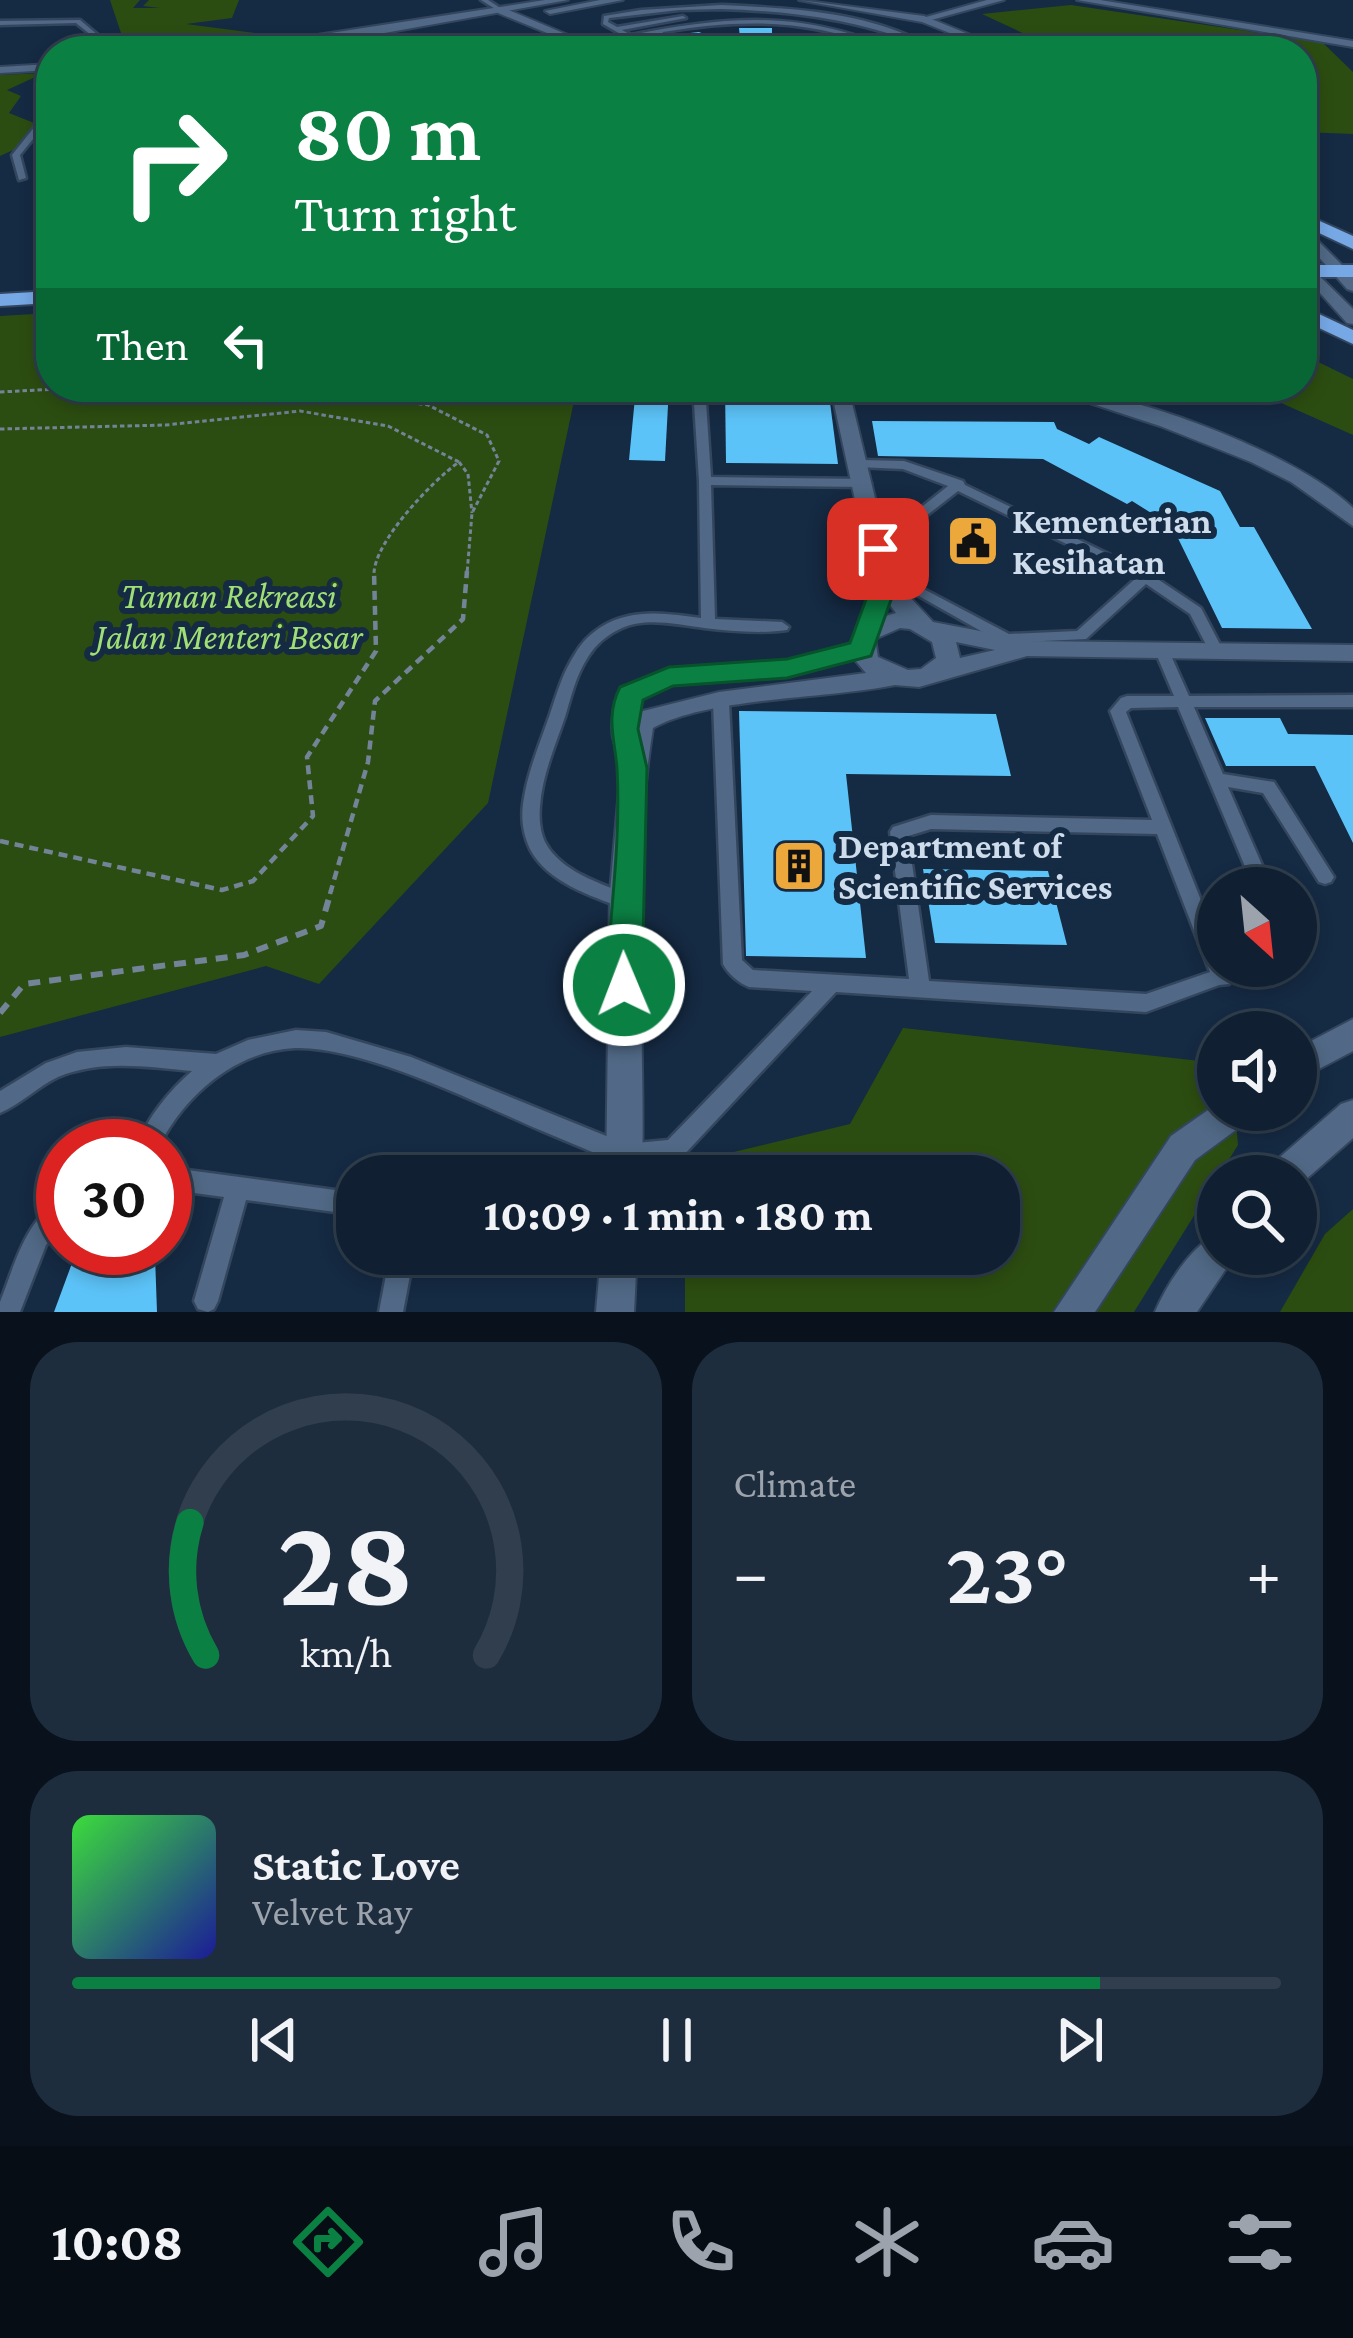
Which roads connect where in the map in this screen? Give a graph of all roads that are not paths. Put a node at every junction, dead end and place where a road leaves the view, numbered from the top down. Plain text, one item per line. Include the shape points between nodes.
1 (484, 0) edge
2 (563, 0) edge
3 (618, 0) edge
4 (804, 0) edge
5 (871, 0) edge
6 (999, 0) edge
7 (1082, 0) edge
8 (502, 11) junction
9 (522, 16) junction
10 (716, 20) junction
11 (945, 20) junction
12 (0, 23) edge
13 (615, 29) junction
14 (660, 32) junction
15 (94, 36) edge
16 (325, 36) edge
17 (387, 36) edge
18 (569, 36) edge
19 (628, 36) edge
20 (636, 36) edge
21 (658, 36) edge
22 (843, 36) edge
23 (902, 36) edge
24 (984, 36) edge
25 (991, 36) edge
26 (1304, 36) edge
27 (1317, 38) edge
28 (1353, 44) edge
29 (36, 66) edge
30 (0, 68) edge
31 (36, 130) edge
32 (22, 178) dead end
33 (1317, 226) edge
34 (1353, 244) edge
35 (1318, 274) edge
36 (36, 282) edge
37 (0, 285) edge
38 (1353, 286) edge
39 (36, 297) edge
40 (0, 300) edge
41 (1317, 320) edge
42 (1353, 320) edge
43 (1353, 338) edge
44 (700, 402) edge
45 (843, 402) edge
46 (1112, 402) edge
47 (863, 473) junction
48 (705, 482) junction
49 (959, 484) junction
50 (1353, 520) edge
51 (1145, 578) junction
52 (884, 583) junction
53 (708, 624) junction
54 (924, 625) junction
55 (782, 627) dead end
56 (866, 639) junction
57 (1032, 649) junction
58 (1162, 651) junction
59 (1217, 652) junction
60 (1353, 653) edge
61 (941, 670) junction
62 (893, 677) junction
63 (1181, 698) junction
64 (1353, 700) edge
65 (721, 702) junction
66 (632, 768) junction
67 (1216, 779) junction
68 (1161, 827) junction
69 (1254, 867) edge
70 (1325, 877) dead end
71 (623, 900) junction
72 (1197, 916) edge
73 (832, 983) junction
74 (1197, 986) edge
75 (920, 989) junction
76 (1353, 1034) edge
77 (1317, 1054) edge
78 (214, 1063) junction
79 (0, 1103) edge
80 (1353, 1116) edge
81 (159, 1119) edge
82 (1206, 1131) edge
83 (600, 1155) edge
84 (625, 1155) edge
85 (658, 1155) edge
86 (1308, 1155) edge
87 (192, 1182) edge
88 (238, 1188) junction
89 (336, 1201) edge
90 (36, 1241) edge
91 (398, 1275) edge
92 (618, 1275) edge
93 (1201, 1275) edge
94 (206, 1301) dead end
95 (8, 1312) edge
96 (391, 1312) edge
97 (615, 1312) edge
98 (1073, 1312) edge
99 (1174, 1312) edge

1 - 8 lane
2 - 8 street
3 - 9 street
4 - 11 street
5 - 11 street
6 - 11 street
7 - 26 street
8 - 9 street
8 - 16 street
9 - 17 street
9 - 18 street
10 - 13 lane
10 - 14 lane
10 - 22 lane via 799,23
11 - 24 street
11 - 25 street
12 - 15 lane via 78,21
13 - 19 lane
13 - 23 lane via 606,17 786,9
14 - 20 lane
14 - 21 lane
27 - 28 street
29 - 30 street
31 - 32 lane via 16,154
33 - 34 main road
35 - 38 main road
35 - 42 street
36 - 37 main road
39 - 40 main road
41 - 43 main road
44 - 48 lane
45 - 47 street
46 - 50 street via 1320,487
47 - 48 lane
47 - 49 lane via 904,465
47 - 52 street
48 - 53 lane
49 - 51 lane
49 - 51 lane via 896,533 910,587 1007,638 1081,636
51 - 59 lane via 1196,611
52 - 54 street
52 - 56 street
53 - 55 lane
53 - 71 lane via 635,620 609,628 578,655 528,803 547,860 571,882
54 - 56 street
54 - 57 street
54 - 61 street via 949,649
56 - 62 street via 866,661
56 - 66 street via 787,669 669,677 630,694 624,729
57 - 58 street
57 - 61 street
58 - 59 street
58 - 63 lane
59 - 60 street
61 - 62 street
62 - 65 street
63 - 64 lane
63 - 67 lane
63 - 68 lane via 1127,702 1118,711
65 - 66 street via 650,714
65 - 73 lane via 733,964 748,978
66 - 71 street
67 - 69 lane
67 - 70 lane via 1268,787
68 - 72 lane
68 - 75 lane via 931,822 899,832
71 - 84 street
73 - 75 lane
73 - 85 lane via 686,1139
74 - 75 lane via 1146,1003
76 - 77 street
78 - 79 lane via 88,1054
78 - 81 lane
78 - 83 lane via 296,1039 350,1046
80 - 86 street
82 - 98 street via 1183,1148
87 - 88 lane
88 - 89 lane
88 - 94 lane
90 - 95 lane
91 - 96 lane
92 - 97 street
93 - 99 street

